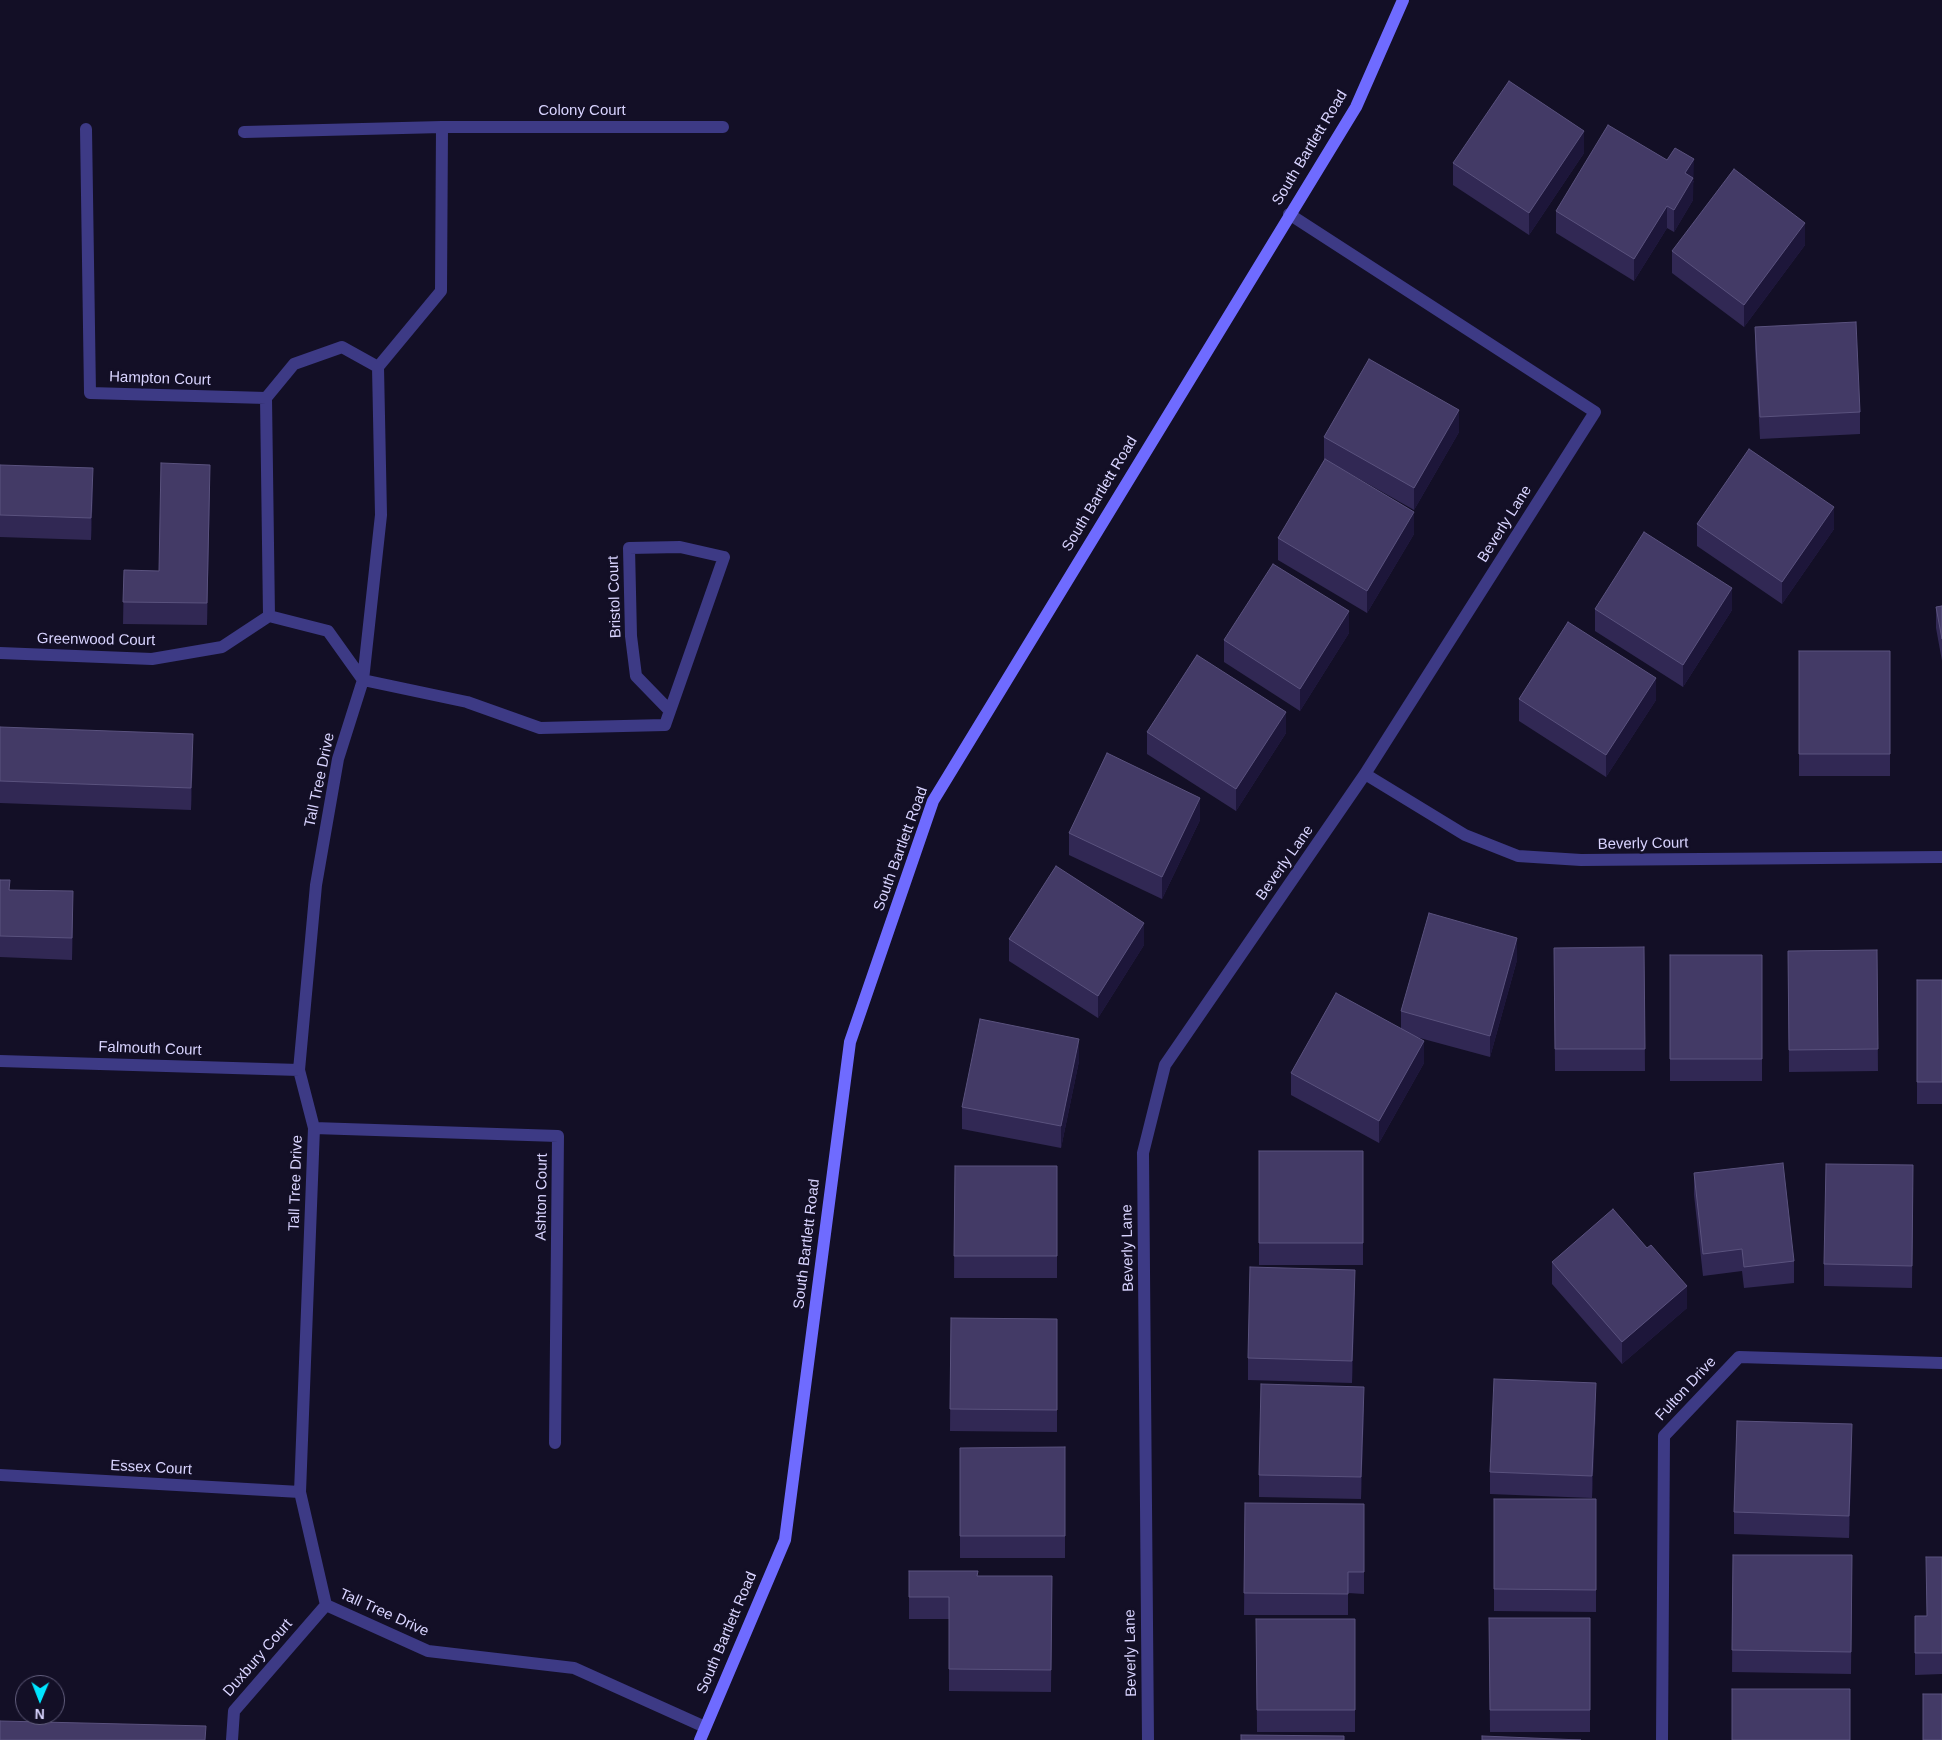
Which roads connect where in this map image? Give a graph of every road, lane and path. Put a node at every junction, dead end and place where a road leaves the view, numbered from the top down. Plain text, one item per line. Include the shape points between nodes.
1 (1402, 3) edge
2 (442, 127) junction
3 (723, 127) dead end
4 (86, 130) dead end
5 (244, 132) dead end
6 (1289, 214) junction
7 (378, 367) junction
8 (266, 398) junction
9 (268, 616) junction
10 (0, 654) edge
11 (363, 680) junction
12 (670, 711) junction
13 (1365, 774) junction
14 (1942, 857) edge
15 (0, 1061) edge
16 (299, 1070) junction
17 (314, 1128) junction
18 (1942, 1363) edge
19 (555, 1443) dead end
20 (0, 1475) edge
21 (300, 1492) junction
22 (326, 1605) junction
23 (705, 1727) junction
24 (232, 1740) edge
25 (700, 1740) edge
26 (1148, 1740) edge
27 (1662, 1740) edge

1 - 6 main road, South Bartlett Road via 1356,107
2 - 3 street, Colony Court
2 - 5 street, Colony Court
2 - 7 street via 441,291
4 - 8 street, Hampton Court via 90,393
6 - 13 street, Beverly Lane via 1595,412
6 - 23 main road, South Bartlett Road via 933,801 850,1042 785,1540
7 - 8 street via 342,347 294,364
7 - 11 street, Tall Tree Drive via 381,515
8 - 9 street
9 - 10 street, Greenwood Court via 222,647 152,659
9 - 11 street via 328,631
11 - 12 street, Bristol Court via 466,702 540,728 665,725
11 - 16 street, Tall Tree Drive via 338,759 316,885
12 - 12 street, Bristol Court via 724,557 680,547 629,548 631,636 636,676
13 - 14 street, Beverly Court via 1465,835 1518,856 1580,860
13 - 26 street, Beverly Lane via 1165,1064 1143,1153
15 - 16 street, Falmouth Court
16 - 17 street, Tall Tree Drive
17 - 19 street, Ashton Court via 558,1136
17 - 21 street, Tall Tree Drive
18 - 27 street, Fulton Drive via 1739,1357 1664,1436
20 - 21 street, Essex Court
21 - 22 street, Tall Tree Drive
22 - 23 street, Tall Tree Drive via 428,1651 574,1668
22 - 24 street, Duxbury Court via 234,1711
23 - 25 main road, South Bartlett Road

